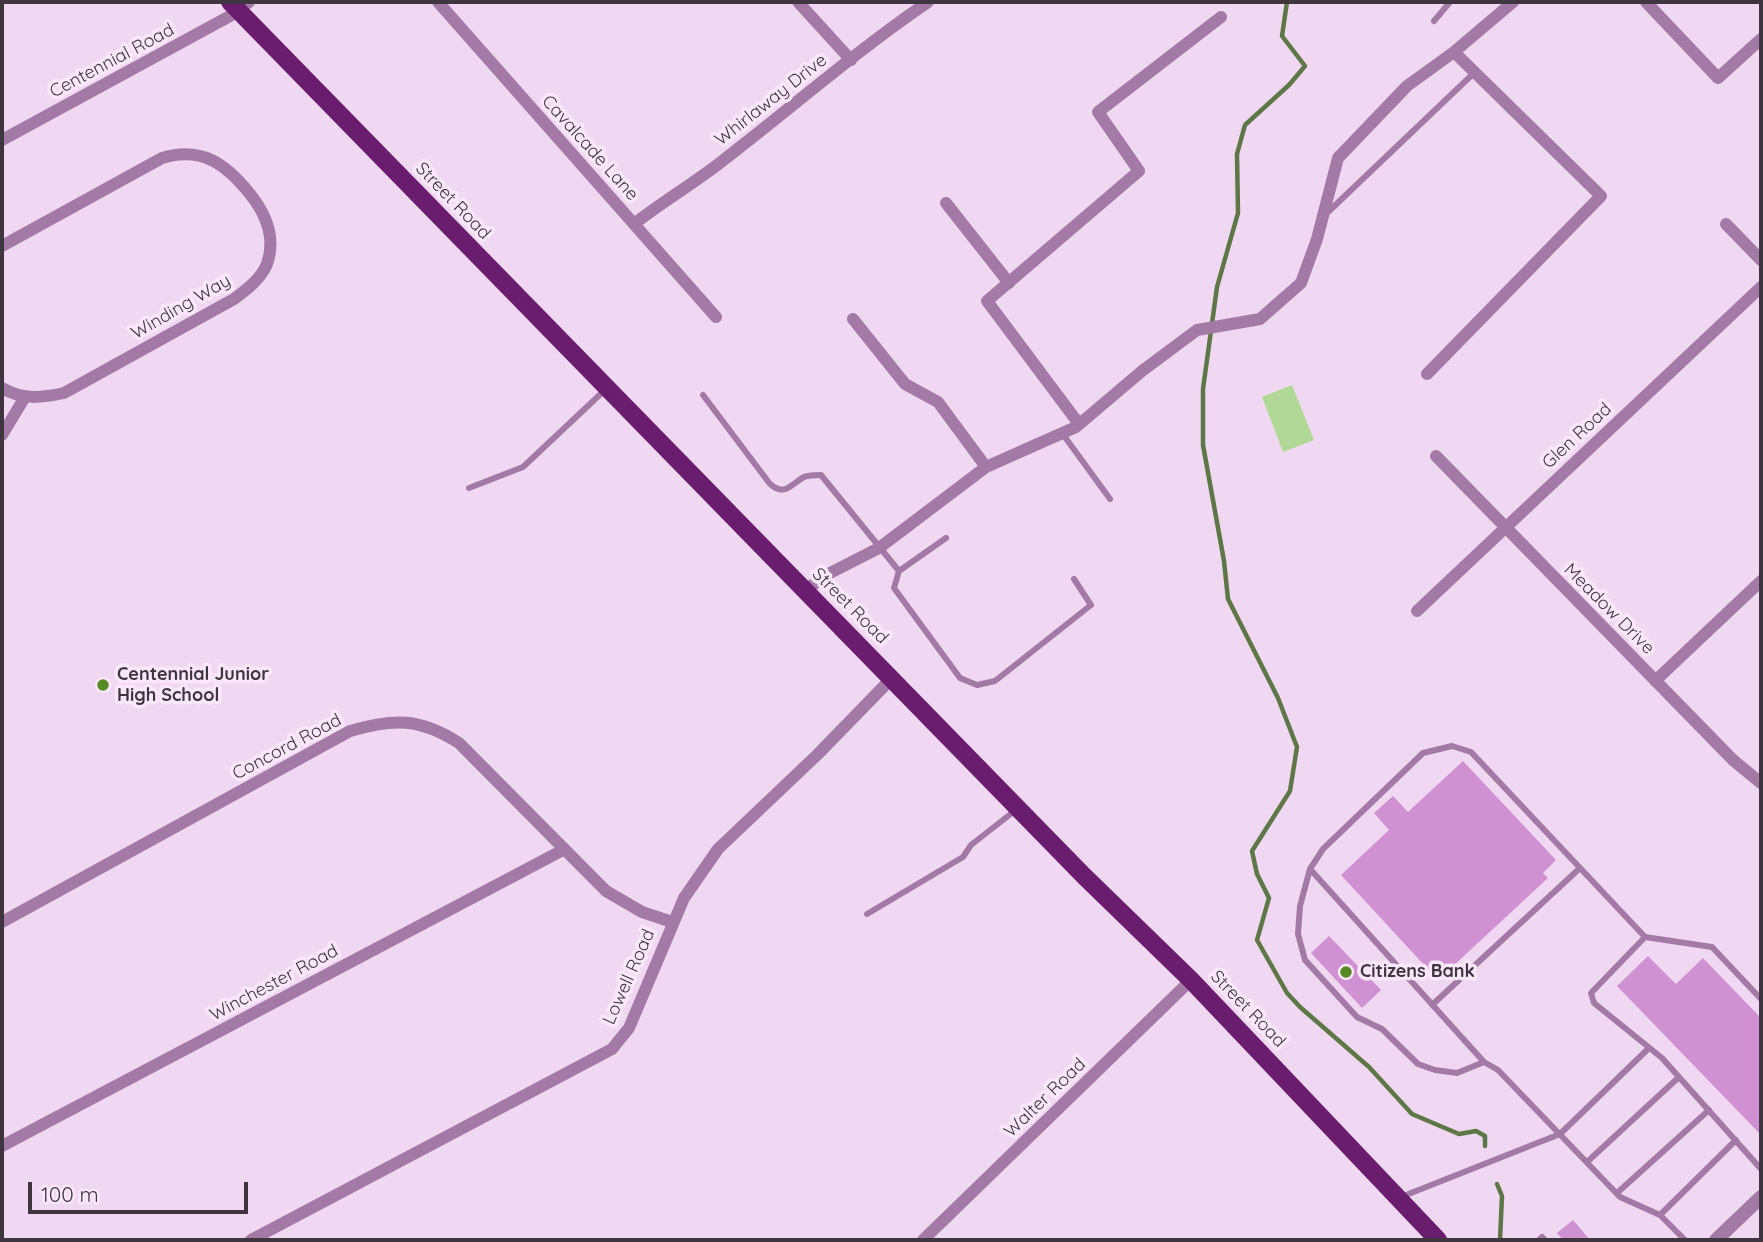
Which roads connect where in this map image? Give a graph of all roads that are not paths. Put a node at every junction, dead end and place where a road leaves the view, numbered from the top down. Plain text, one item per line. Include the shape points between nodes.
1 (438, 2) edge
2 (798, 2) edge
3 (928, 2) edge
4 (1450, 2) edge
5 (1513, 2) edge
6 (1646, 2) edge
7 (239, 5) edge
8 (1221, 17) dead end
9 (1434, 20) dead end
10 (1761, 39) edge
11 (1454, 52) junction
12 (851, 60) junction
13 (1475, 72) junction
14 (2, 140) edge
15 (946, 203) dead end
16 (1323, 217) junction
17 (634, 224) junction
18 (1726, 225) dead end
19 (2, 246) edge
20 (1761, 260) edge
21 (1009, 283) junction
22 (1761, 288) edge
23 (716, 317) dead end
24 (853, 319) dead end
25 (1427, 374) dead end
26 (2, 388) edge
27 (607, 388) junction
28 (703, 395) dead end
29 (25, 397) junction
30 (1079, 424) junction
31 (1062, 433) junction
32 (2, 435) edge
33 (1436, 456) dead end
34 (986, 467) junction
35 (469, 488) dead end
36 (1110, 499) dead end
37 (1505, 529) junction
38 (946, 538) dead end
39 (879, 548) junction
40 (899, 571) junction
41 (1074, 579) dead end
42 (1761, 581) edge
43 (805, 590) junction
44 (1417, 611) dead end
45 (892, 678) junction
46 (1655, 681) junction
47 (1761, 783) edge
48 (1018, 808) junction
49 (563, 850) junction
50 (1580, 868) junction
51 (1310, 869) junction
52 (867, 914) dead end
53 (2, 922) edge
54 (672, 922) junction
55 (1645, 937) junction
56 (1191, 980) junction
57 (1761, 999) edge
58 (1432, 1005) junction
59 (1649, 1048) junction
60 (1484, 1062) junction
61 (1679, 1077) junction
62 (1709, 1110) junction
63 (1560, 1134) junction
64 (1736, 1140) junction
65 (2, 1146) edge
66 (1587, 1162) junction
67 (1761, 1169) edge
68 (1617, 1193) junction
69 (1761, 1197) edge
70 (1400, 1198) junction
71 (1660, 1215) junction
72 (251, 1240) edge
73 (923, 1240) edge
74 (1438, 1240) edge
75 (1539, 1240) edge
76 (1545, 1240) edge
77 (1685, 1240) edge
78 (1716, 1240) edge

1 - 17 street, Cavalcade Lane
2 - 12 street
3 - 12 street, Whirlaway Drive
4 - 9 lane
5 - 11 street
6 - 10 street via 1718,78
7 - 14 street, Centennial Road
7 - 27 main road, Street Road
8 - 21 street via 1098,112 1139,171
11 - 13 street
11 - 16 street via 1407,86 1338,158
12 - 17 street, Whirlaway Drive
13 - 16 lane
13 - 25 street via 1601,195
15 - 21 street
16 - 30 street via 1301,283 1260,319 1198,330
17 - 23 street, Cavalcade Lane
18 - 20 street
19 - 29 street, Winding Way via 162,158 189,154 208,158 239,179 262,209 270,234 266,265 234,299 64,393
21 - 30 street via 987,301
22 - 37 street, Glen Road
24 - 34 street via 905,384 938,402
26 - 29 street, Winding Way
27 - 35 lane via 523,467
27 - 43 main road, Street Road
28 - 39 lane via 770,484 787,490 806,476 821,475
29 - 32 street
30 - 31 street
31 - 34 street
31 - 36 lane
33 - 37 street, Meadow Drive
34 - 39 street
37 - 44 street, Glen Road
37 - 46 street, Meadow Drive
38 - 40 lane
39 - 40 lane
39 - 43 street
40 - 41 lane via 894,588 960,678 977,685 995,681 1091,605
42 - 46 street
43 - 45 main road, Street Road
45 - 48 main road, Street Road
45 - 54 street, Lowell Road via 718,849 694,880
46 - 47 street, Meadow Drive
48 - 52 lane via 971,845 963,857
48 - 56 main road, Street Road
49 - 53 street, Concord Road via 459,743 425,725 375,723 350,731
49 - 54 street, Concord Road via 606,891 642,912
49 - 65 street, Winchester Road
50 - 51 lane via 1471,752 1452,746 1423,753 1323,849
50 - 55 lane
50 - 58 lane
51 - 58 lane
51 - 60 lane via 1298,934 1305,960 1357,1017 1382,1029 1418,1064 1457,1073
54 - 72 street, Lowell Road via 629,1028 611,1049
55 - 57 lane via 1712,947
55 - 59 lane via 1591,993 1594,1003
56 - 70 main road, Street Road
56 - 73 street, Walter Road
58 - 60 lane
59 - 61 lane
59 - 63 lane
60 - 63 lane via 1499,1070
61 - 62 lane
61 - 66 lane
62 - 64 lane
62 - 68 lane
63 - 66 lane
63 - 70 lane
64 - 67 lane
64 - 71 lane
66 - 68 lane
68 - 71 lane
69 - 78 street
70 - 74 main road, Street Road
71 - 77 lane
75 - 76 lane

